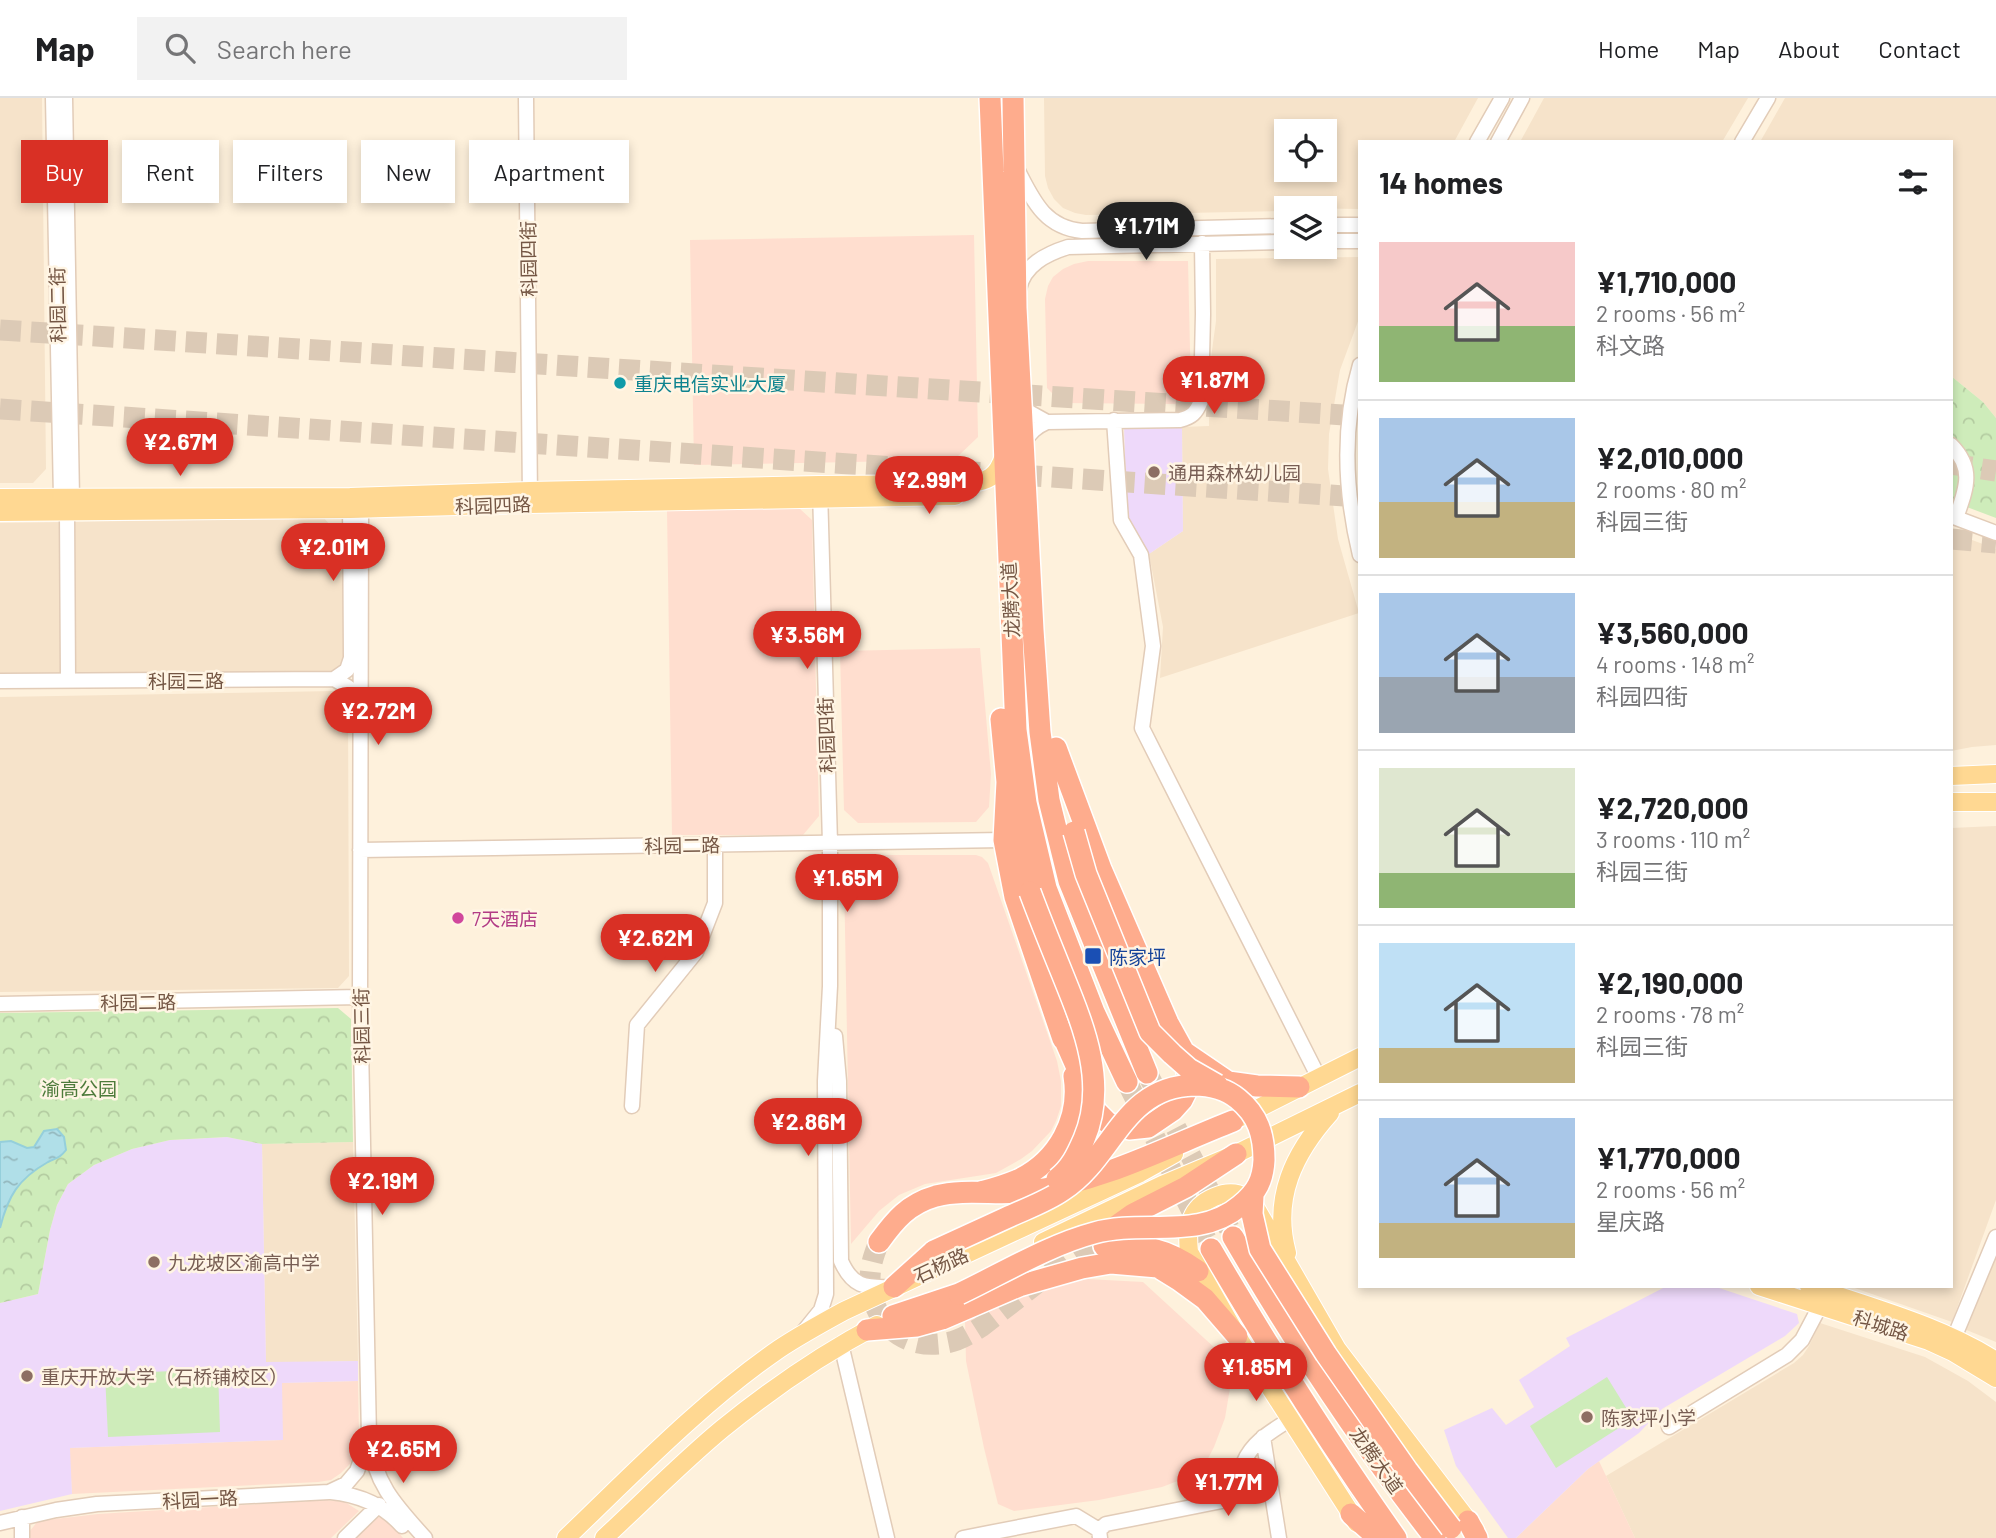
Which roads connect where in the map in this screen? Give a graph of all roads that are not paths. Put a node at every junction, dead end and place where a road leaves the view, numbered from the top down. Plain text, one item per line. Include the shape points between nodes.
1 (53, 98) edge
2 (65, 98) edge
3 (526, 98) edge
4 (990, 98) edge
5 (1013, 98) edge
6 (1024, 98) edge
7 (1502, 98) edge
8 (1522, 98) edge
9 (1768, 98) edge
10 (1478, 140) edge
11 (1499, 140) edge
12 (1743, 140) edge
13 (1015, 167) junction
14 (1337, 225) edge
15 (1358, 225) edge
16 (1274, 226) edge
17 (1337, 241) edge
18 (1274, 242) edge
19 (1355, 242) edge
20 (1202, 243) junction
21 (1016, 308) junction
22 (1358, 374) edge
23 (1021, 402) junction
24 (1114, 421) junction
25 (1047, 422) junction
26 (1023, 444) junction
27 (1953, 446) edge
28 (1004, 456) junction
29 (820, 492) junction
30 (530, 497) junction
31 (0, 498) edge
32 (67, 502) junction
33 (355, 503) junction
34 (0, 512) edge
35 (1954, 517) edge
36 (1996, 533) edge
37 (1358, 545) edge
38 (1008, 556) junction
39 (1033, 630) junction
40 (334, 680) junction
41 (0, 681) edge
42 (68, 681) junction
43 (360, 706) junction
44 (1056, 748) junction
45 (1996, 774) edge
46 (1953, 776) edge
47 (1007, 782) junction
48 (1953, 802) edge
49 (1996, 802) edge
50 (1003, 840) junction
51 (830, 843) junction
52 (715, 845) junction
53 (360, 850) junction
54 (830, 986) junction
55 (360, 997) junction
56 (0, 1004) edge
57 (1059, 1027) junction
58 (1184, 1052) junction
59 (1358, 1057) edge
60 (1147, 1073) tunnel mouth
61 (1319, 1077) junction
62 (1127, 1082) tunnel mouth
63 (1299, 1087) junction
64 (1231, 1093) junction
65 (1358, 1094) edge
66 (632, 1105) dead end
67 (1337, 1105) junction
68 (1233, 1121) junction
69 (1236, 1154) junction
70 (981, 1192) junction
71 (1254, 1195) junction
72 (1006, 1218) junction
73 (1233, 1237) tunnel mouth
74 (1996, 1237) edge
75 (879, 1242) tunnel mouth
76 (1211, 1249) tunnel mouth
77 (1198, 1271) junction
78 (1294, 1277) junction
79 (894, 1287) junction
80 (1765, 1288) edge
81 (1815, 1288) edge
82 (1820, 1306) junction
83 (892, 1316) junction
84 (867, 1330) junction
85 (801, 1335) junction
86 (1237, 1336) junction
87 (1954, 1338) junction
88 (841, 1344) junction
89 (1991, 1357) edge
90 (1996, 1378) edge
91 (1289, 1420) junction
92 (1669, 1427) dead end
93 (369, 1437) junction
94 (1264, 1437) junction
95 (330, 1492) junction
96 (379, 1505) junction
97 (1350, 1514) junction
98 (22, 1517) junction
99 (0, 1523) edge
100 (1100, 1534) edge
101 (1462, 1534) edge
102 (22, 1538) edge
103 (345, 1538) edge
104 (413, 1538) edge
105 (425, 1538) edge
106 (566, 1538) edge
107 (604, 1538) edge
108 (887, 1538) edge
109 (963, 1538) edge
110 (1279, 1538) edge
111 (1367, 1538) edge
112 (1378, 1538) edge
113 (1396, 1538) edge

1 - 32 street, 科园二街
2 - 32 street, 科园二街
3 - 30 street, 科园四街
4 - 28 highway, 龙腾大道
5 - 13 highway, 龙腾大道
6 - 13 highway
7 - 10 street
8 - 11 street
9 - 12 street
13 - 16 street via 1041,211 1069,230
13 - 21 highway, 龙腾大道
14 - 15 street
17 - 19 street
18 - 20 street
20 - 21 street via 1084,245 1056,251 1027,270
20 - 24 street via 1201,401 1197,411 1180,420
21 - 23 highway, 龙腾大道
22 - 37 street via 1351,406 1348,471
23 - 25 street
23 - 26 highway, 龙腾大道
24 - 25 street
24 - 61 street via 1121,520 1140,555 1153,646 1142,728
25 - 26 street via 1036,426
26 - 39 highway, 龙腾大道
27 - 35 street via 1966,469 1965,491
28 - 29 main road, 科园四路 via 995,475 967,484 973,489 968,496
28 - 38 highway, 龙腾大道
29 - 30 main road, 科园四路
29 - 51 street, 科园四街
30 - 33 main road, 科园四路
31 - 32 main road, 科园四路
32 - 33 main road, 科园四路
32 - 34 main road, 科园四路
32 - 42 street, 科园二街
33 - 40 street via 351,657 347,670
33 - 43 street, 科园三街
35 - 36 street
38 - 47 highway via 999,639
38 - 62 highway, 龙腾大道 via 1016,730 1046,888
39 - 44 highway
39 - 60 highway, 龙腾大道 via 1049,800 1069,880
40 - 42 street, 科园三路
40 - 43 street via 348,687
41 - 42 street, 科园三路
43 - 53 street, 科园三街
44 - 58 highway via 1107,882
44 - 64 highway, bridge via 1086,874 1150,1032 1189,1069
45 - 46 main road
47 - 50 highway
47 - 72 highway, bridge via 1030,892 1080,1019 1092,1060 1094,1093 1091,1124 1075,1160
48 - 49 main road
50 - 51 street, 科园二路
50 - 57 highway via 1015,897
51 - 52 street, 科园二路
51 - 54 street, 科园四街
52 - 53 street, 科园二路
52 - 66 street via 715,903 695,951 637,1025
53 - 55 street, 科园三街
54 - 79 street, 科园四街 via 839,1081 841,1261 857,1283
54 - 85 street, 科园四街 via 825,1081 826,1294 821,1310
55 - 56 street, 科园二路
55 - 93 street, 科园三街
57 - 58 highway via 1097,1111 1108,1123 1129,1129 1148,1127 1182,1100 1188,1079
57 - 70 highway via 1076,1088 1068,1130 1040,1166 1020,1179
58 - 63 highway via 1228,1082
59 - 61 main road, 石杨路
61 - 63 main road, 石杨路
63 - 68 main road, 石杨路
64 - 71 highway, bridge via 1250,1108 1261,1131 1263,1172
64 - 72 highway, bridge via 1206,1085 1177,1086 1152,1096 1137,1107 1065,1190
65 - 67 main road, 石杨路
67 - 69 main road, 石杨路
67 - 78 main road via 1312,1133 1287,1183 1282,1224
68 - 70 highway via 1097,1176 1033,1191
68 - 79 main road, 石杨路 via 1140,1173
69 - 77 highway via 1133,1214 1102,1242 1147,1246
69 - 83 main road, 石杨路
70 - 75 highway via 937,1196 916,1204 894,1220
71 - 83 highway, bridge via 1217,1221 1094,1233 959,1294
71 - 101 highway, bridge via 1252,1214 1260,1249 1407,1470
72 - 79 highway, bridge via 934,1251
73 - 101 highway, 龙腾大道 via 1277,1312 1391,1482
74 - 87 street
76 - 113 highway, 龙腾大道
77 - 78 main road via 1189,1252 1192,1217 1210,1198 1235,1195 1254,1205
77 - 86 main road
78 - 101 main road
79 - 85 main road, 石杨路
80 - 82 main road, 科城路
81 - 87 main road, 科城路
82 - 90 main road, 科城路 via 1929,1341
82 - 92 street via 1802,1340 1787,1355
83 - 84 main road, 石杨路
84 - 86 highway via 918,1326 1019,1286 1111,1263 1158,1267 1205,1299
84 - 88 main road, 石杨路
85 - 106 main road, 石杨路 via 709,1404
86 - 91 main road
87 - 89 main road, 科城路
88 - 107 main road, 石杨路 via 721,1430
88 - 108 street
91 - 94 street
91 - 97 main road
93 - 95 street via 356,1471 346,1484
93 - 105 street, 科园三街 via 380,1482
94 - 100 street via 1244,1460 1233,1491 1222,1502 1106,1524
94 - 110 street
95 - 96 street via 352,1494
95 - 98 street, 科园一路 via 97,1504
96 - 103 street
96 - 104 street
97 - 111 main road
97 - 112 highway
98 - 99 street, 科园一路
98 - 102 street
100 - 109 street via 1076,1516

